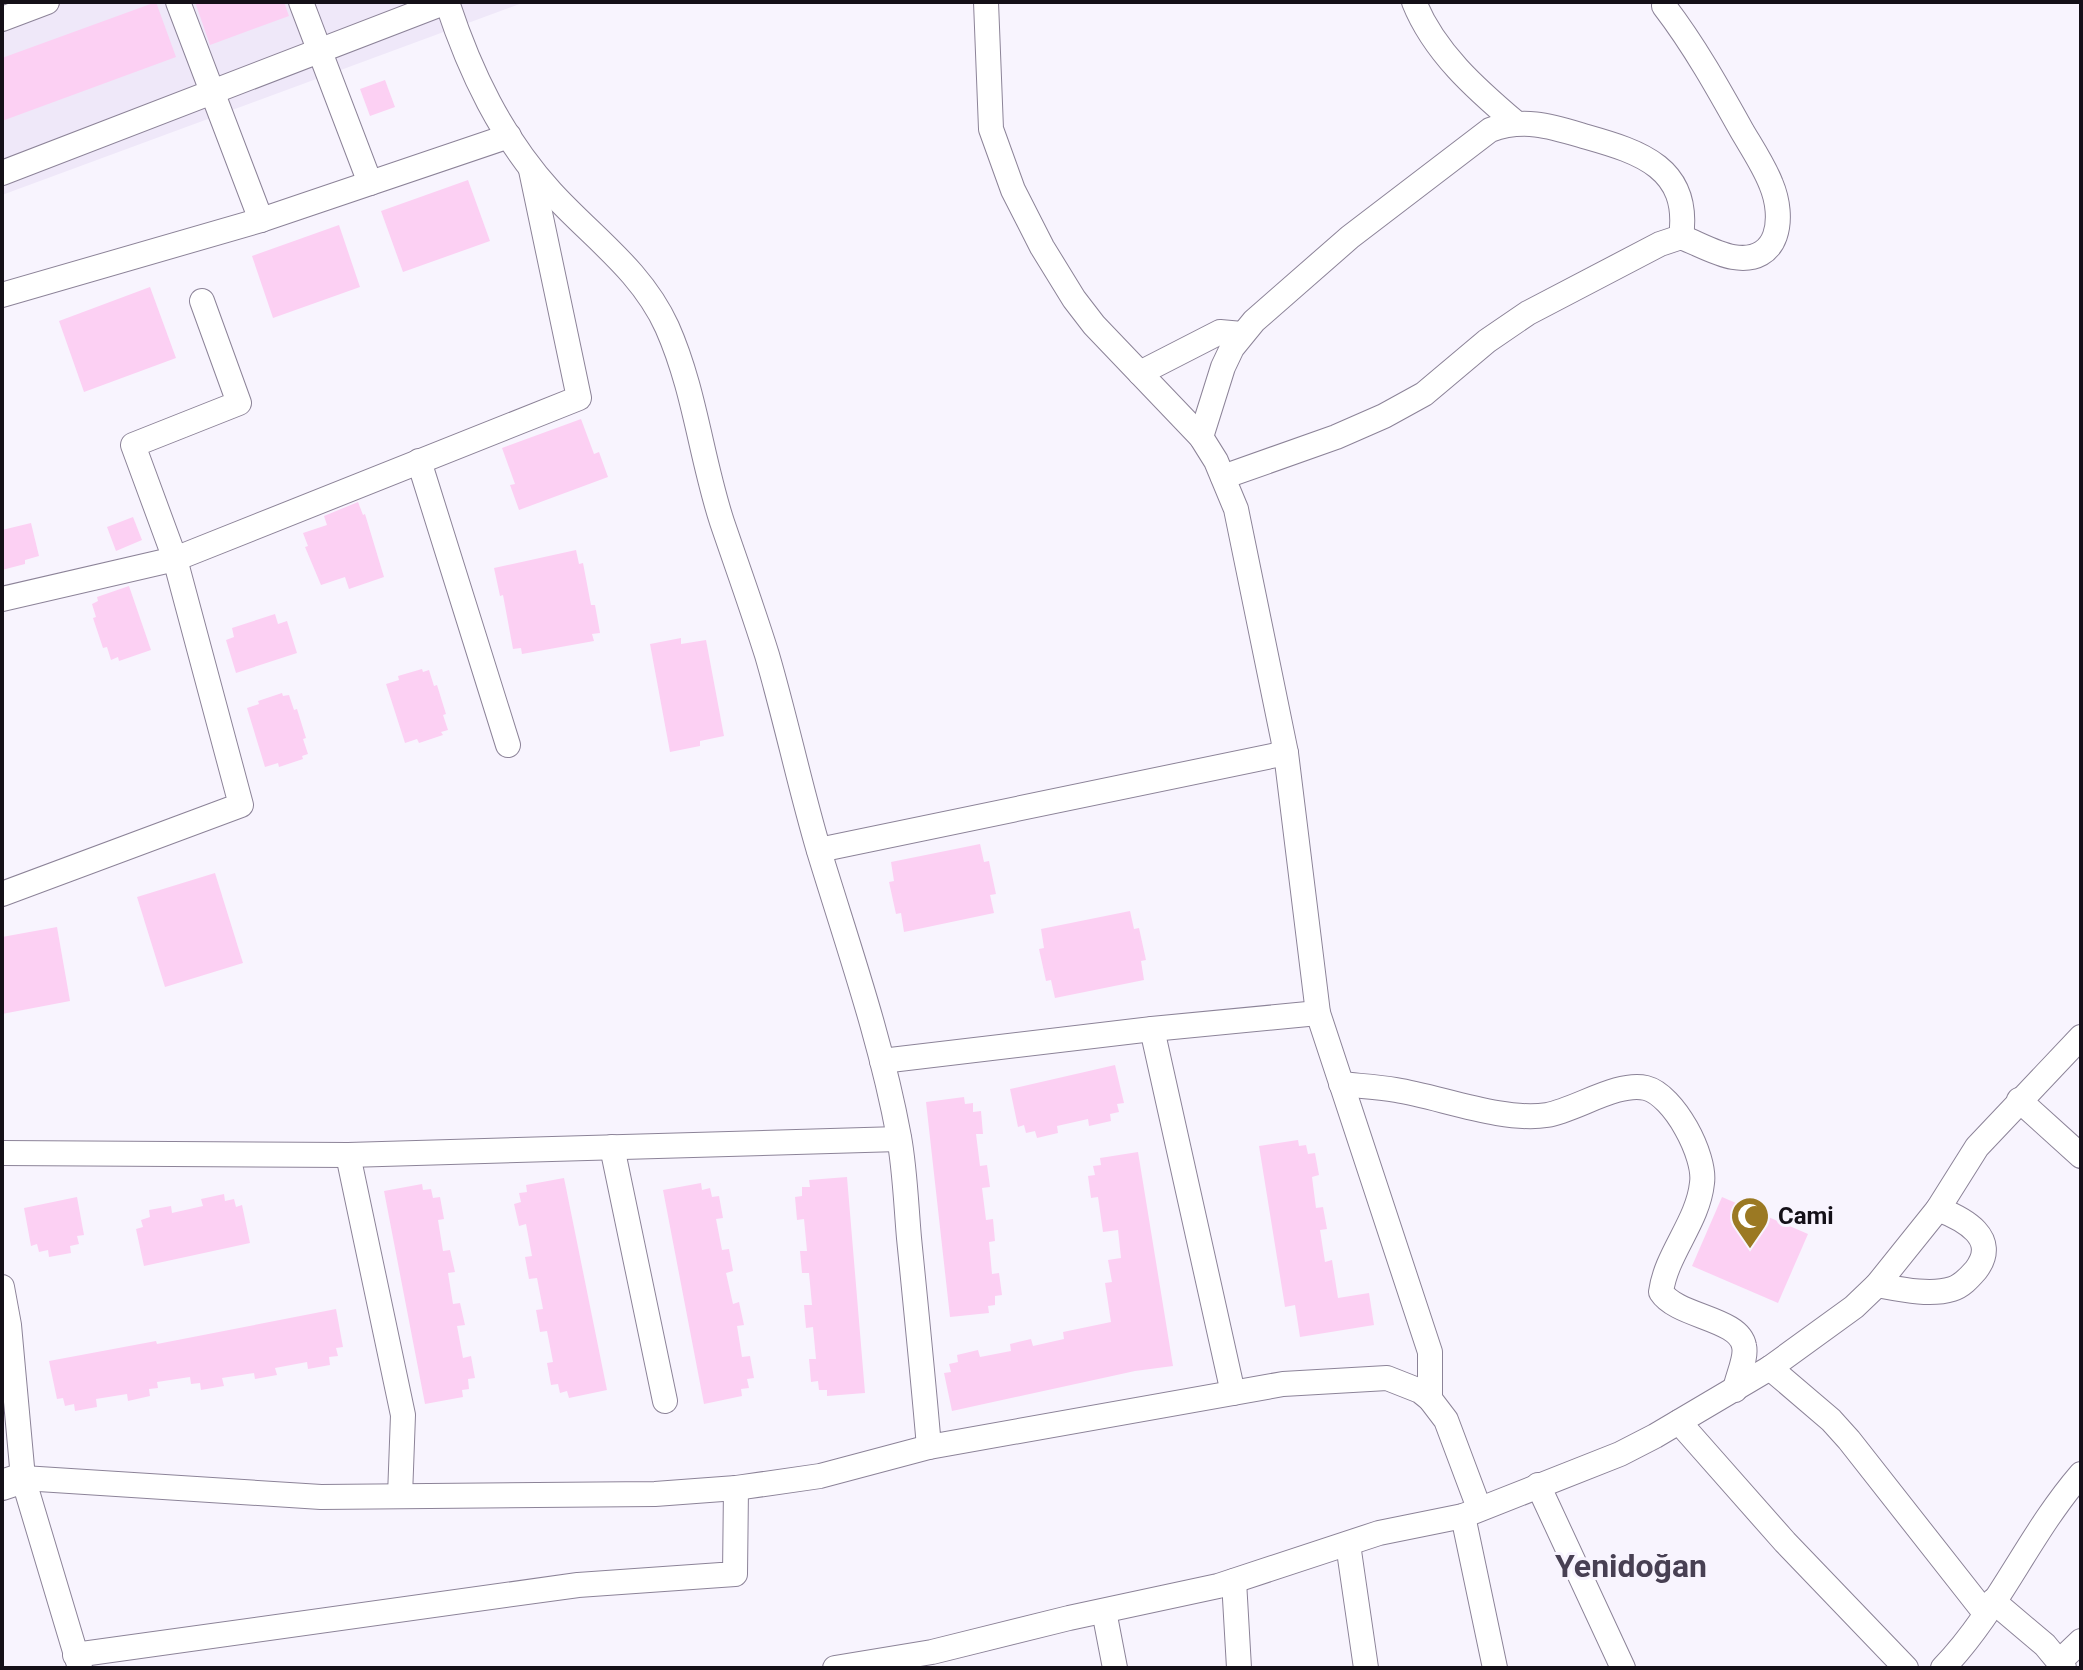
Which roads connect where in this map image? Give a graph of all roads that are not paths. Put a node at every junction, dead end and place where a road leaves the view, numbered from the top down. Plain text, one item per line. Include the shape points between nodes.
1 (47, 2) edge
2 (178, 2) edge
3 (301, 2) edge
4 (447, 2) edge
5 (986, 2) edge
6 (1414, 2) edge
7 (1664, 6) dead end
8 (2, 19) edge
9 (320, 51) junction
10 (213, 92) junction
11 (1516, 123) junction
12 (509, 136) junction
13 (530, 168) junction
14 (2, 173) edge
15 (370, 183) junction
16 (261, 220) junction
17 (1681, 237) junction
18 (2, 295) edge
19 (202, 301) dead end
20 (1242, 334) junction
21 (1140, 373) junction
22 (1201, 437) junction
23 (419, 461) junction
24 (1223, 477) junction
25 (175, 559) junction
26 (2, 599) edge
27 (508, 745) dead end
28 (1286, 753) junction
29 (819, 850) junction
30 (2, 894) edge
31 (1318, 1013) junction
32 (1152, 1029) junction
33 (2081, 1037) edge
34 (882, 1061) junction
35 (1341, 1084) junction
36 (2019, 1100) junction
37 (899, 1139) junction
38 (612, 1147) junction
39 (2, 1153) edge
40 (348, 1155) junction
41 (2081, 1156) edge
42 (1938, 1209) junction
43 (1877, 1285) junction
44 (2, 1287) edge
45 (1770, 1368) junction
46 (1735, 1390) junction
47 (1233, 1393) junction
48 (1430, 1399) junction
49 (665, 1401) dead end
50 (1679, 1422) junction
51 (929, 1447) junction
52 (2081, 1474) edge
53 (9, 1479) edge
54 (1538, 1485) junction
55 (736, 1488) junction
56 (400, 1496) junction
57 (1471, 1512) junction
58 (1348, 1544) junction
59 (1234, 1581) junction
60 (1989, 1607) junction
61 (1104, 1611) junction
62 (2081, 1641) edge
63 (78, 1662) edge
64 (2061, 1665) edge
65 (835, 1668) edge
66 (1115, 1668) edge
67 (1239, 1668) edge
68 (1366, 1668) edge
69 (1495, 1668) edge
70 (1623, 1668) edge
71 (1906, 1668) edge
72 (1943, 1668) edge

1 - 8 street
2 - 10 street
3 - 9 street
4 - 9 street
4 - 12 street via 475,78
5 - 21 street via 991,129 1004,169 1074,299
6 - 11 street via 1451,62
7 - 17 street via 1701,59 1771,183 1777,210 1773,242 1755,255 1732,257
9 - 10 street
9 - 15 street
10 - 14 street
10 - 16 street
11 - 17 street via 1545,125 1645,157 1674,186 1682,211
11 - 20 street via 1478,137 1408,190
12 - 13 street
12 - 15 street
13 - 23 street via 579,398
13 - 29 street via 635,275 674,343 708,478 767,655
15 - 16 street
16 - 18 street
17 - 24 street via 1528,313 1432,388 1384,416
19 - 25 street via 239,403 133,445
20 - 21 street via 1220,332
20 - 22 street via 1223,367
21 - 22 street
22 - 24 street
23 - 25 street
23 - 27 street
24 - 28 street via 1241,532
25 - 26 street
25 - 30 street via 241,805
28 - 29 street
28 - 31 street
29 - 34 street
31 - 32 street
31 - 35 street
32 - 34 street
32 - 47 street
33 - 36 street
34 - 37 street
35 - 46 street via 1518,1115 1546,1115 1635,1087 1658,1093 1700,1154 1703,1182 1661,1292 1672,1304 1726,1326 1743,1341
35 - 48 street via 1430,1352
36 - 41 street
36 - 42 street via 1977,1147
37 - 38 street
37 - 51 street
38 - 40 street
38 - 49 street
39 - 40 street
40 - 56 street via 403,1415
42 - 43 street
42 - 43 street via 1971,1225 1980,1236 1979,1266 1948,1290
43 - 45 street
44 - 53 street via 9,1325
45 - 46 street
45 - 60 street via 1849,1440
46 - 50 street
47 - 48 street via 1283,1384 1387,1378
47 - 51 street
48 - 57 street via 1446,1420
50 - 54 street via 1590,1468
50 - 71 street
51 - 55 street via 820,1476
52 - 60 street
53 - 56 street via 321,1497
53 - 63 street
54 - 57 street
54 - 70 street
55 - 56 street via 655,1494
55 - 63 street via 735,1574 578,1585
57 - 58 street
57 - 69 street
58 - 59 street
58 - 68 street
59 - 61 street
59 - 67 street
60 - 64 street via 2025,1626
60 - 72 street
61 - 65 street via 932,1652
61 - 66 street
62 - 64 street

